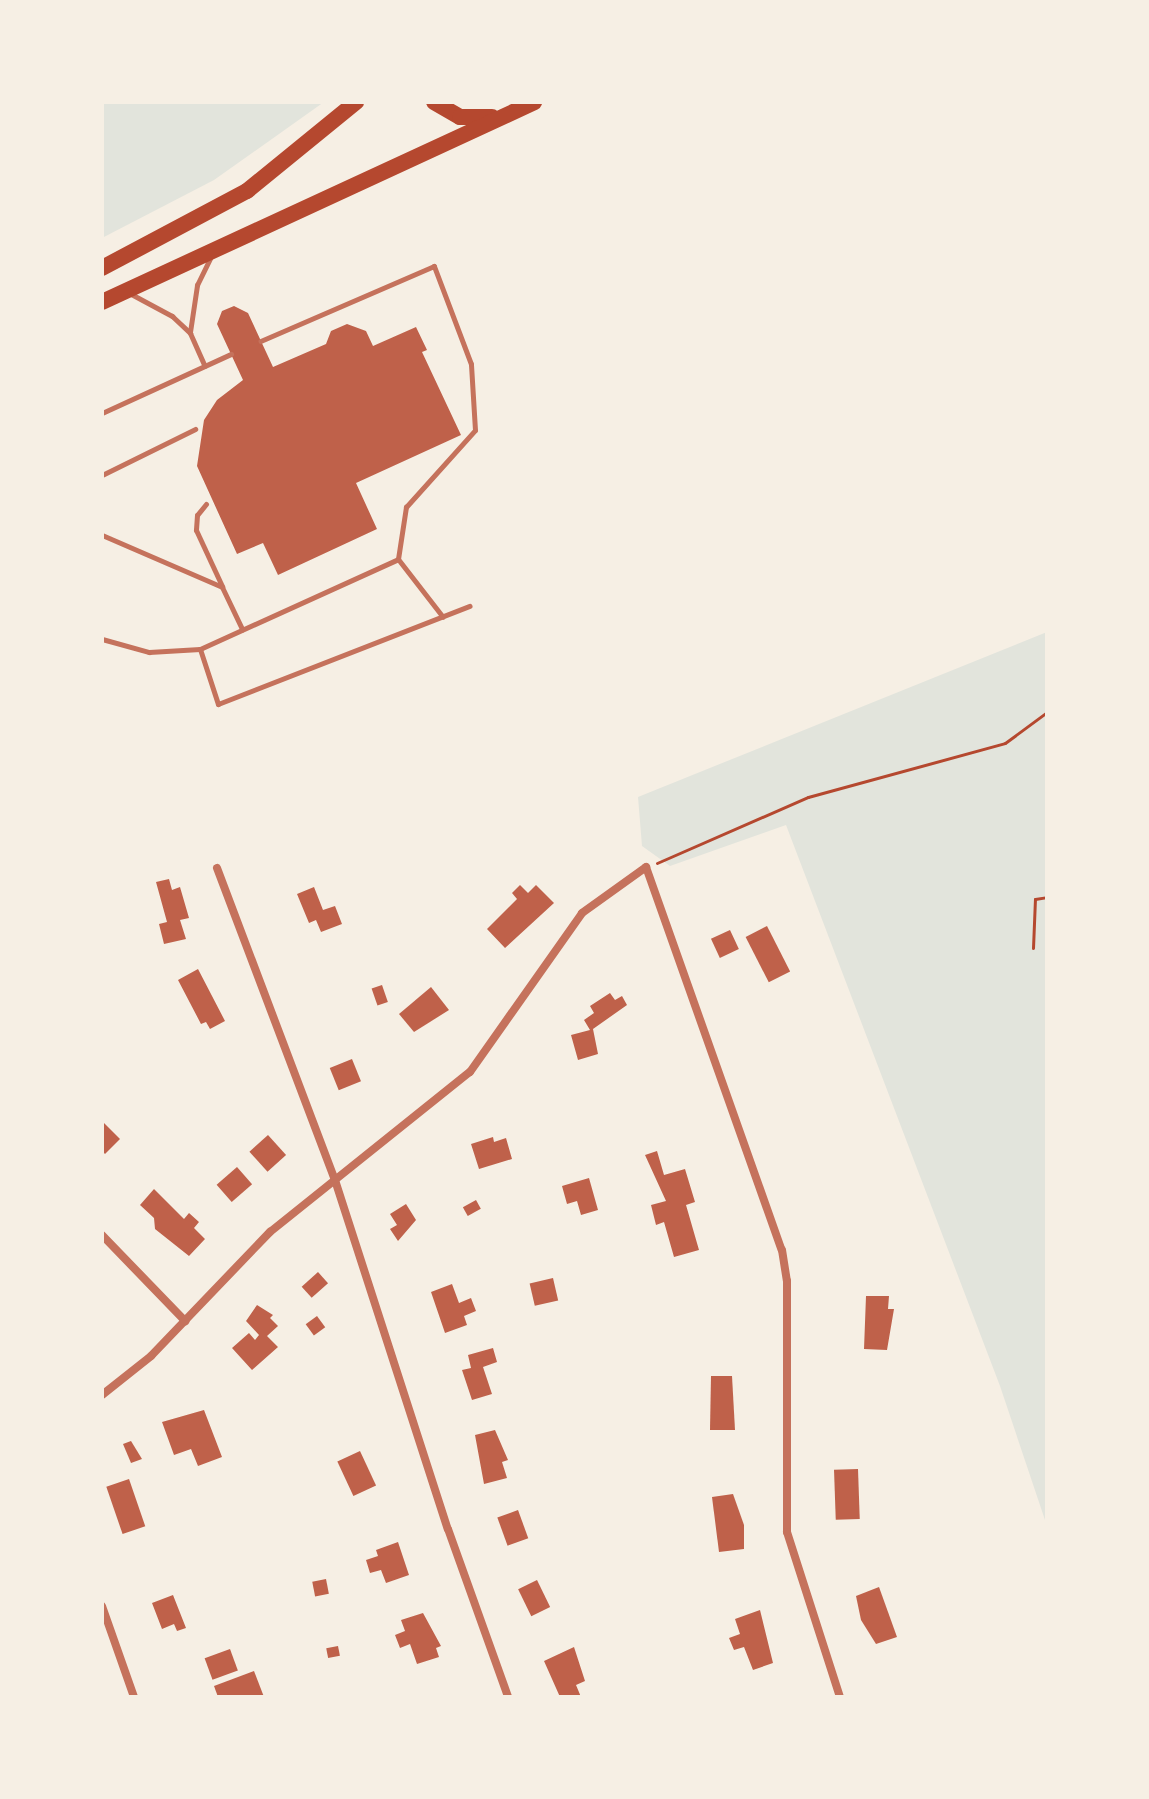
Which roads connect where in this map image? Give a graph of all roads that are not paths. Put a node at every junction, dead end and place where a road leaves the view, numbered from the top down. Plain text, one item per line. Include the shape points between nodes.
1 (356, 102) edge
2 (434, 102) edge
3 (534, 102) edge
4 (512, 112) junction
5 (216, 248) junction
6 (102, 268) edge
7 (125, 292) junction
8 (102, 302) edge
9 (190, 333) junction
10 (261, 341) dead end
11 (231, 354) dead end
12 (205, 366) junction
13 (102, 413) edge
14 (195, 429) dead end
15 (102, 475) edge
16 (206, 504) dead end
17 (102, 535) edge
18 (398, 559) junction
19 (222, 587) junction
20 (470, 606) dead end
21 (443, 617) junction
22 (242, 629) junction
23 (102, 639) edge
24 (200, 649) junction
25 (217, 868) dead end
26 (334, 1177) junction
27 (102, 1235) edge
28 (185, 1321) junction
29 (102, 1395) edge
30 (102, 1606) edge
31 (134, 1697) edge
32 (508, 1697) edge
33 (840, 1697) edge

1 - 6 main road via 247,191
2 - 4 main road via 466,118
3 - 4 main road
4 - 5 main road
5 - 7 main road
5 - 9 lane via 197,285
7 - 8 main road
7 - 9 lane via 164,311
9 - 12 lane
10 - 18 lane via 434,266 471,364 475,430 406,507
11 - 12 lane
12 - 13 lane
14 - 15 lane
16 - 19 lane via 197,515 196,530
17 - 19 lane
18 - 21 lane
18 - 22 lane
19 - 22 lane
20 - 21 lane
21 - 24 lane via 218,704
22 - 24 lane
23 - 24 lane via 149,652
25 - 26 street
26 - 28 street via 270,1232
26 - 32 street
26 - 33 street via 470,1072 582,913 646,867 782,1250 787,1281 787,1532
27 - 28 street
28 - 29 street
30 - 31 street

